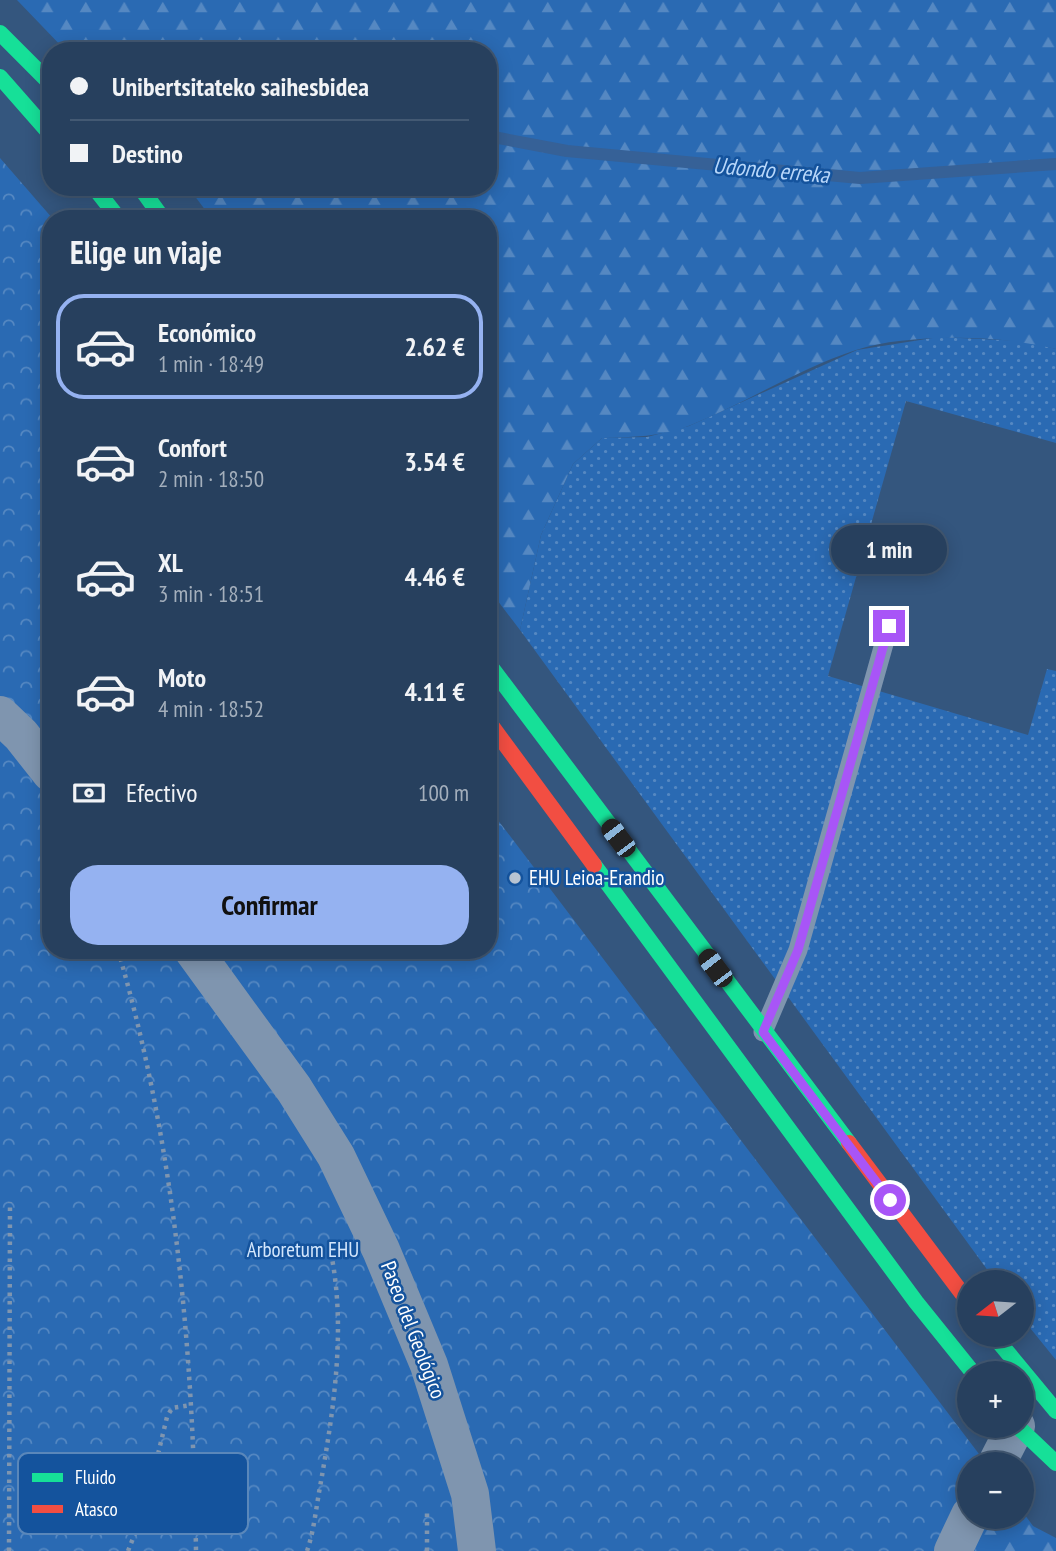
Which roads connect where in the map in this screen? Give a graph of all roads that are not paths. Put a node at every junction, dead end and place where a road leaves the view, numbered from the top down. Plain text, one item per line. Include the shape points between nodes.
1 (0, 33) edge
2 (42, 75) edge
3 (0, 77) edge
4 (42, 125) edge
5 (101, 196) edge
6 (112, 210) edge
7 (889, 626) dead end
8 (497, 675) edge
9 (0, 715) edge
10 (497, 733) edge
11 (42, 762) edge
12 (200, 959) edge
13 (763, 1032) junction
14 (957, 1287) edge
15 (1004, 1348) edge
16 (964, 1361) edge
17 (1056, 1411) edge
18 (1030, 1438) edge
19 (1056, 1463) edge
20 (963, 1529) edge
21 (477, 1551) edge
22 (953, 1551) edge

1 - 2 main road
3 - 4 main road
5 - 6 main road
7 - 13 lane via 798,950
8 - 13 main road
9 - 11 street
10 - 16 main road
12 - 21 street, Paseo del Geológico via 337,1156 381,1250 437,1390 470,1494
13 - 14 main road
15 - 17 main road
18 - 19 main road
20 - 22 street

